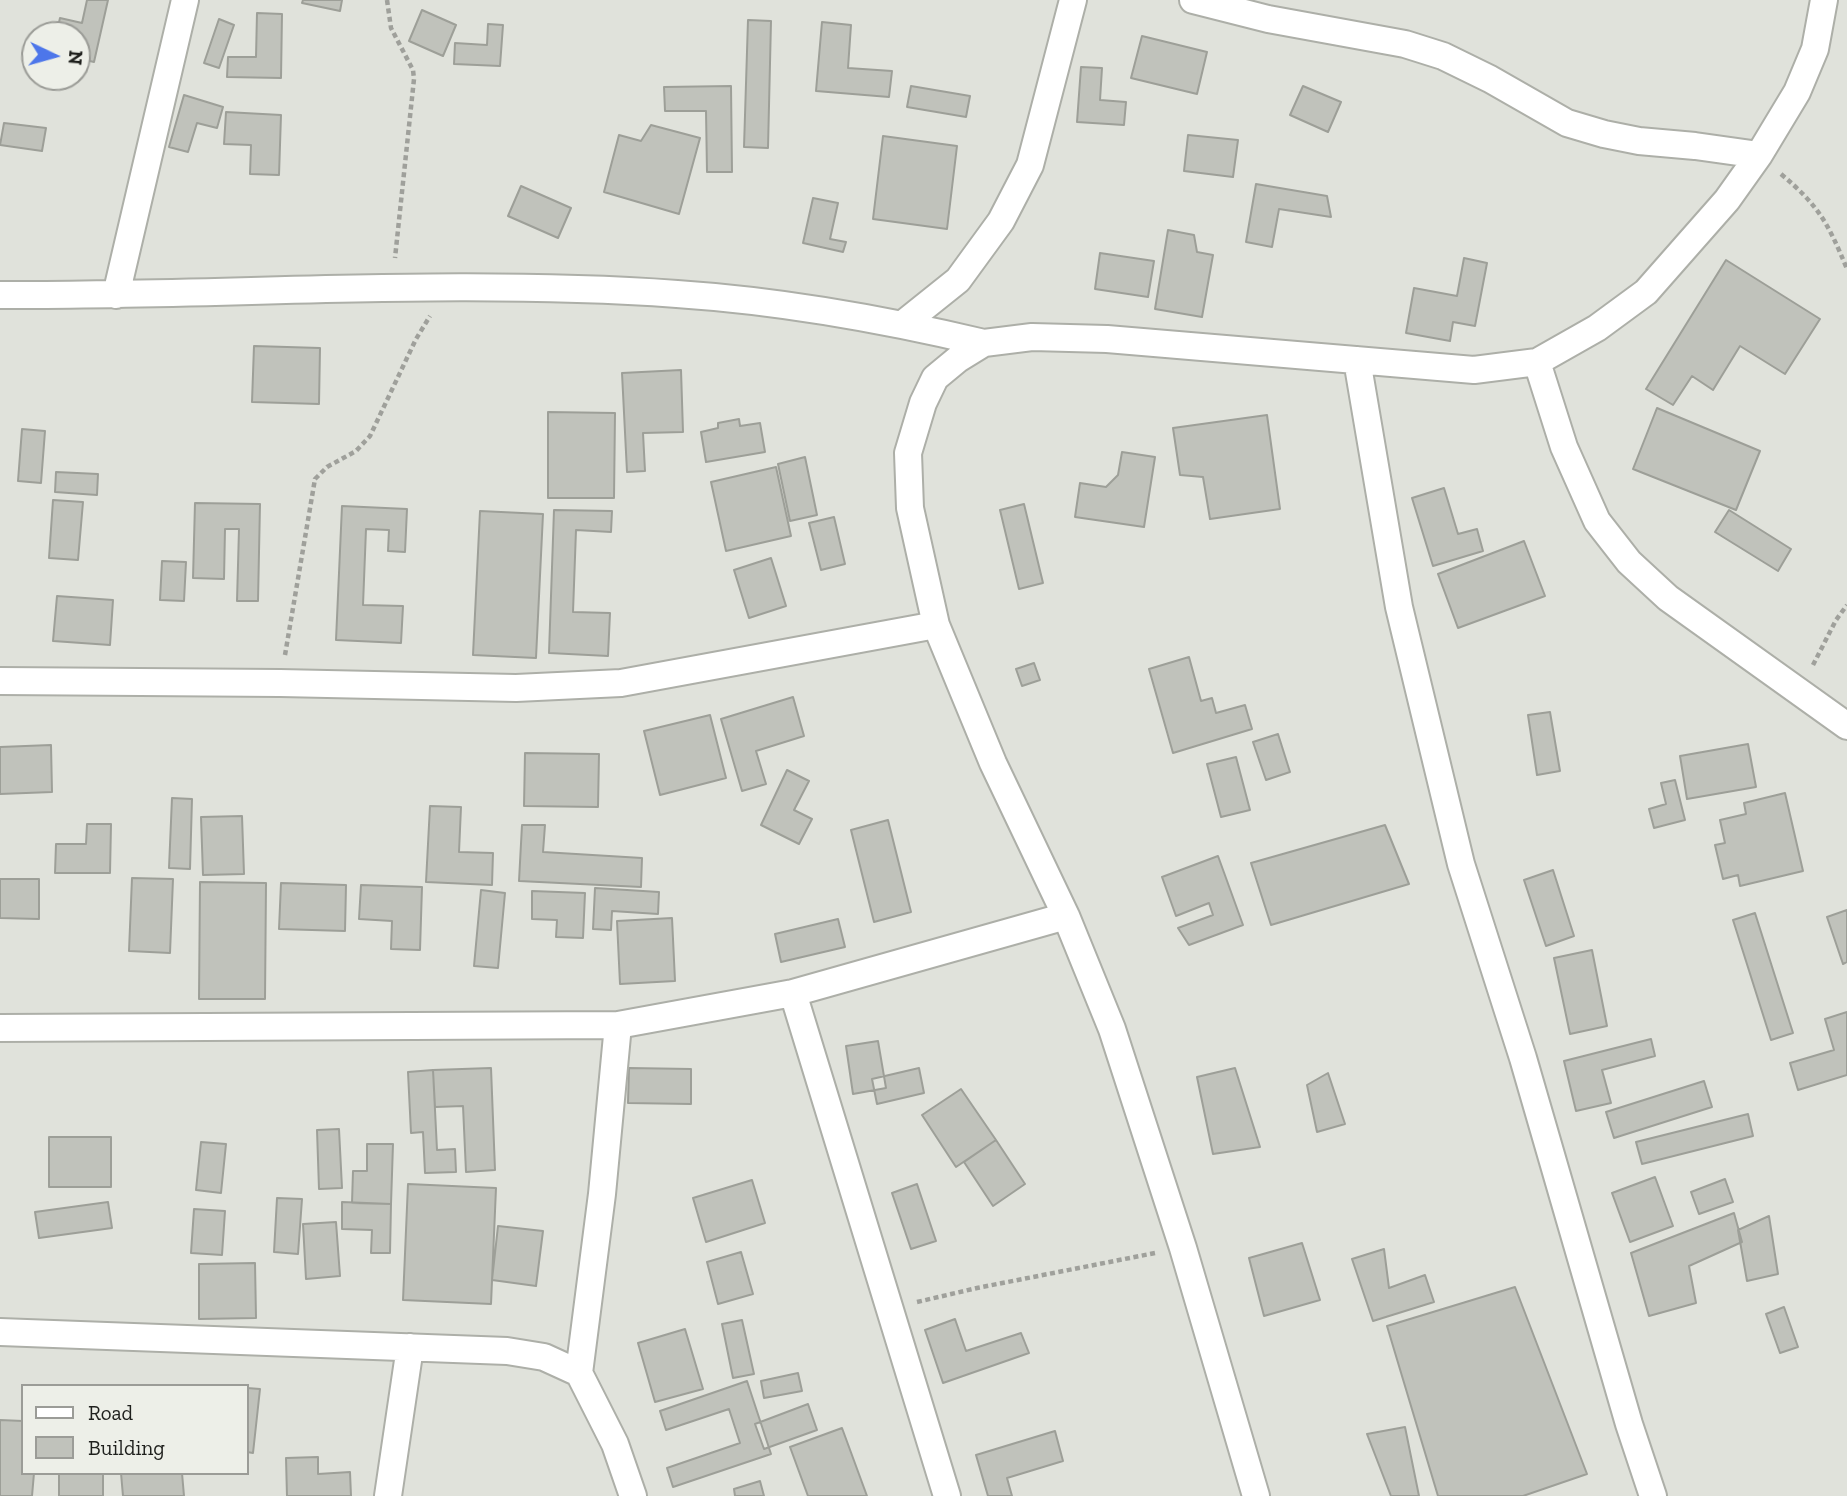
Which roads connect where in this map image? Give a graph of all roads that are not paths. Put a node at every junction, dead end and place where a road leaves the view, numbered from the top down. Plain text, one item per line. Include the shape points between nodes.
1 (185, 0) edge
2 (1073, 0) edge
3 (1194, 0) edge
4 (1824, 0) edge
5 (1759, 155) junction
6 (0, 295) edge
7 (116, 295) junction
8 (903, 324) junction
9 (984, 343) junction
10 (1357, 360) junction
11 (1537, 362) junction
12 (936, 625) junction
13 (0, 681) edge
14 (1847, 726) edge
15 (1066, 916) junction
16 (793, 993) junction
17 (618, 1025) junction
18 (0, 1028) edge
19 (0, 1332) edge
20 (410, 1347) junction
21 (579, 1373) junction
22 (388, 1496) edge
23 (633, 1496) edge
24 (947, 1496) edge
25 (1256, 1496) edge
26 (1653, 1496) edge

1 - 7 street
2 - 8 street via 1030,165 1001,221 958,280
3 - 5 street via 1430,52 1490,79 1567,123 1604,134
4 - 5 street via 1815,49 1797,92
5 - 11 street via 1727,200 1646,292 1597,328
6 - 7 street
7 - 8 street via 447,286 676,294 825,310
8 - 9 street
9 - 10 street via 1032,337 1107,339
9 - 12 street via 935,378 908,453 910,508
10 - 11 street via 1474,370
10 - 26 street via 1399,607 1461,864
11 - 14 street via 1564,447 1597,521 1629,562 1668,598
12 - 13 street via 621,682 516,688
12 - 15 street via 993,763
15 - 16 street
15 - 25 street via 1112,1029
16 - 17 street
16 - 24 street
17 - 18 street
17 - 21 street
19 - 20 street
20 - 21 street via 507,1351 544,1357
20 - 22 street
21 - 23 street via 615,1444

